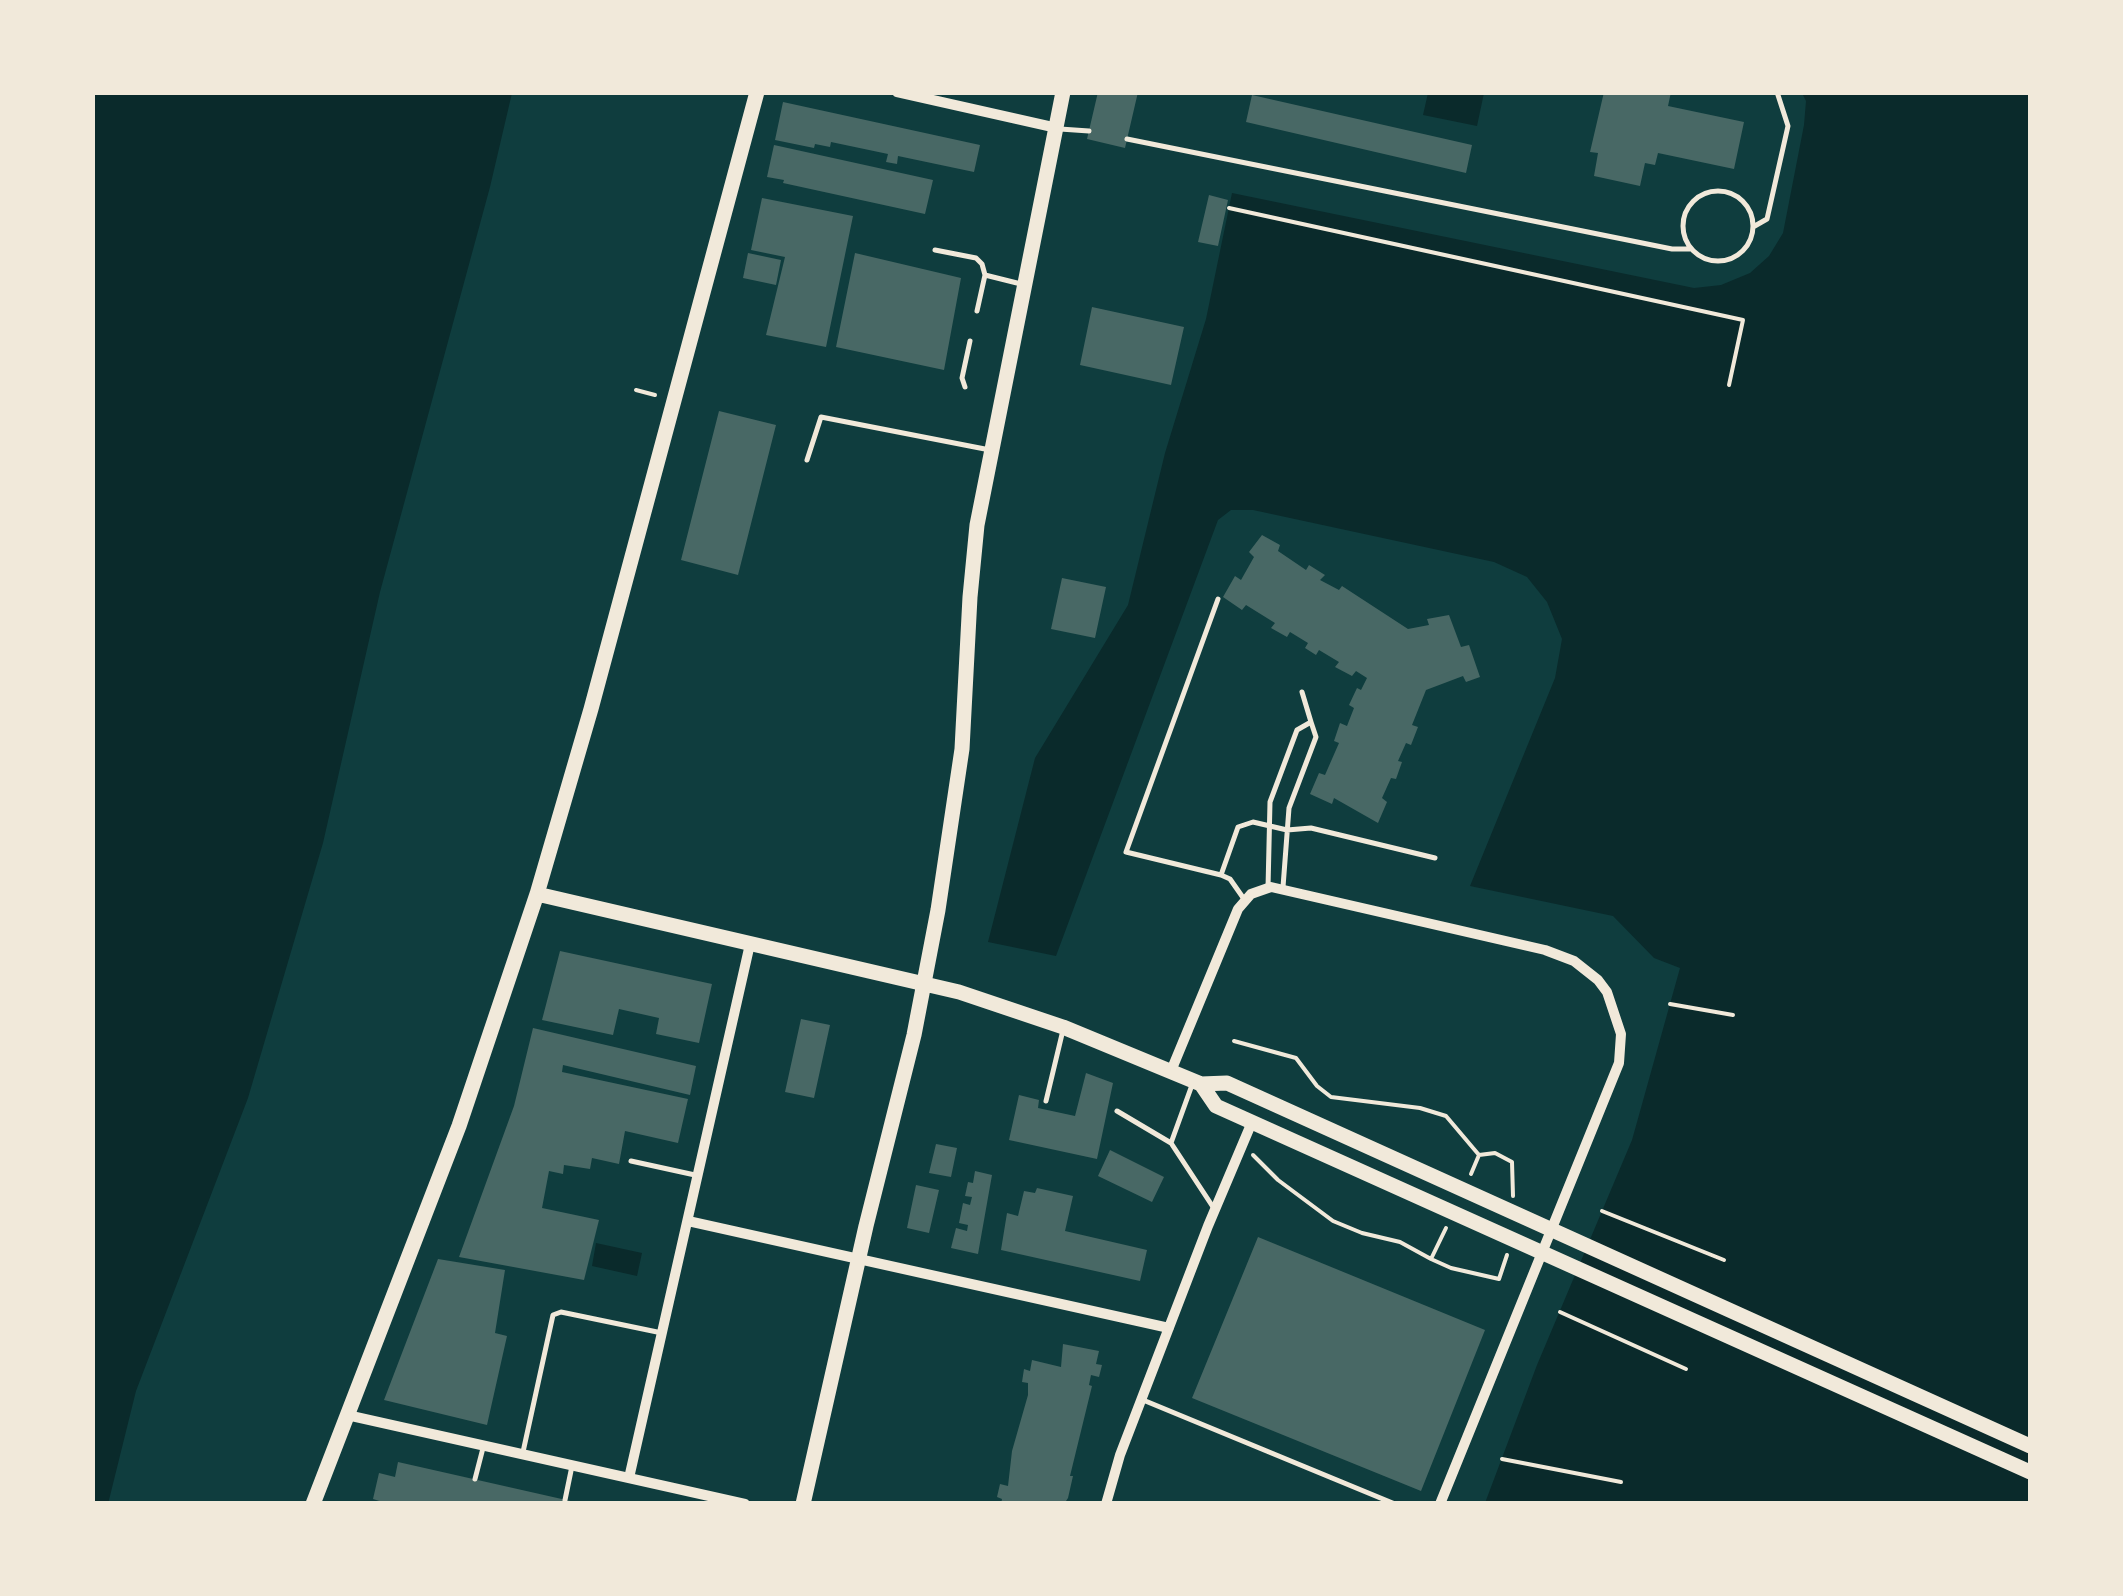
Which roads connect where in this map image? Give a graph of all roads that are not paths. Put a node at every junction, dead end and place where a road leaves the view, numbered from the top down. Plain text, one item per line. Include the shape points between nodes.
1 (757, 92) edge
2 (897, 92) edge
3 (1064, 92) edge
4 (1778, 92) edge
5 (1057, 128) junction
6 (1089, 131) dead end
7 (1127, 139) dead end
8 (1753, 227) junction
9 (1692, 249) junction
10 (936, 250) dead end
11 (984, 275) junction
12 (1024, 285) junction
13 (977, 311) dead end
14 (970, 341) dead end
15 (964, 387) dead end
16 (990, 450) junction
17 (807, 460) dead end
18 (1218, 600) dead end
19 (1302, 692) dead end
20 (1311, 722) junction
21 (1270, 826) junction
22 (1287, 830) junction
23 (1435, 858) dead end
24 (1221, 875) junction
25 (1283, 887) junction
26 (1268, 888) junction
27 (537, 894) junction
28 (1244, 900) junction
29 (750, 944) junction
30 (924, 984) junction
31 (1063, 1027) junction
32 (1170, 1071) junction
33 (1197, 1083) junction
34 (1046, 1101) dead end
35 (1117, 1111) dead end
36 (1252, 1122) junction
37 (1172, 1143) junction
38 (630, 1161) dead end
39 (698, 1175) junction
40 (1214, 1210) junction
41 (688, 1221) junction
42 (858, 1258) junction
43 (1169, 1328) junction
44 (662, 1333) junction
45 (1142, 1399) junction
46 (348, 1415) junction
47 (484, 1446) junction
48 (2030, 1446) edge
49 (522, 1455) junction
50 (572, 1466) junction
51 (2030, 1472) edge
52 (629, 1478) junction
53 (474, 1479) dead end
54 (565, 1500) dead end
55 (313, 1504) edge
56 (746, 1504) edge
57 (803, 1504) edge
58 (1106, 1504) edge
59 (1395, 1504) edge
60 (1440, 1504) edge

1 - 27 main road
2 - 5 street
3 - 5 main road
4 - 8 lane via 1788,126 1767,219
5 - 6 lane
5 - 12 main road
7 - 9 lane
8 - 9 lane via 1750,243 1734,258 1712,260
8 - 9 lane via 1744,201 1711,191 1684,214
10 - 11 lane via 976,258
11 - 12 lane
11 - 13 lane
12 - 16 main road
14 - 15 lane
16 - 17 lane via 821,417
16 - 30 main road via 972,561 958,780
18 - 24 lane via 1126,852
19 - 20 lane
20 - 21 lane via 1297,730 1270,802
20 - 22 lane via 1316,737
21 - 22 lane
21 - 24 lane via 1238,826
21 - 26 lane
22 - 23 lane via 1311,828
22 - 25 lane
24 - 28 lane
25 - 26 street
25 - 60 street via 1562,955 1598,980 1618,1021 1621,1050 1614,1078
26 - 28 street
27 - 29 main road
27 - 46 main road
28 - 32 street
29 - 30 main road
29 - 39 street
30 - 31 main road
30 - 42 main road
31 - 32 main road
31 - 34 lane
32 - 33 main road
33 - 36 main road via 1216,1106
33 - 37 lane
33 - 48 main road via 1227,1083
35 - 37 lane
36 - 40 street
36 - 51 main road
37 - 40 lane
38 - 39 lane
39 - 41 street
40 - 43 street
41 - 42 street
41 - 44 street
42 - 43 street
42 - 57 main road
43 - 45 street
44 - 49 lane via 553,1315
44 - 52 street
45 - 58 street
45 - 59 lane
46 - 47 street
46 - 55 main road
47 - 49 street
47 - 53 lane
49 - 50 street
50 - 52 street
50 - 54 lane
52 - 56 street

